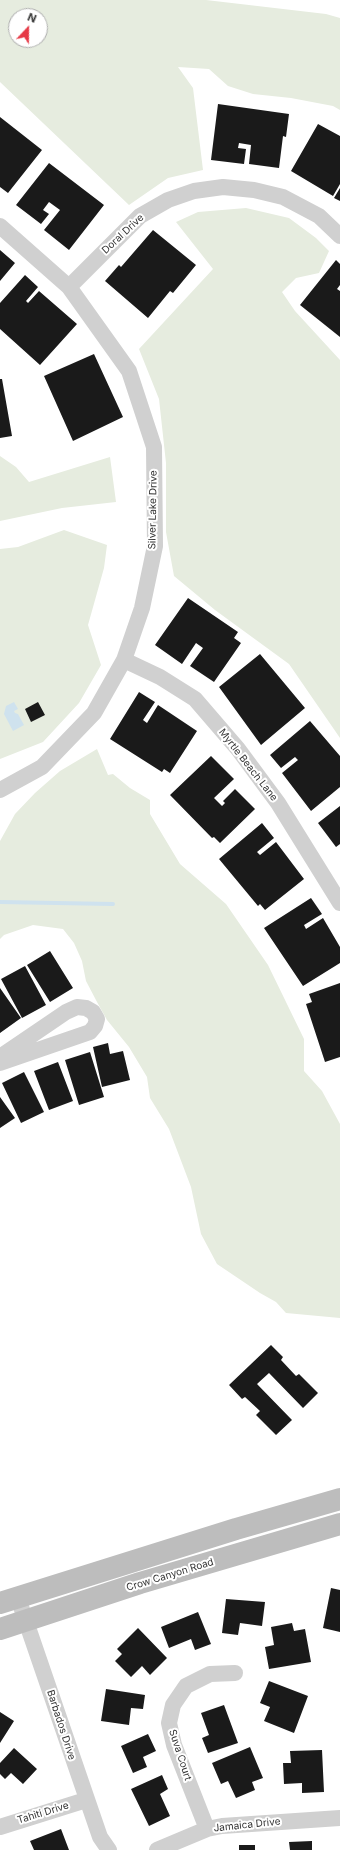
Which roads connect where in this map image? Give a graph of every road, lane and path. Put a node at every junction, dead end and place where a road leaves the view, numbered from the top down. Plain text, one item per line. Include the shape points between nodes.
1 (0, 226) edge
2 (340, 236) edge
3 (69, 287) junction
4 (124, 660) junction
5 (0, 790) edge
6 (340, 904) edge
7 (0, 1057) edge
8 (0, 1063) edge
9 (340, 1499) edge
10 (340, 1524) edge
11 (9, 1601) edge
12 (26, 1621) junction
13 (0, 1628) edge
14 (235, 1673) dead end
15 (86, 1800) junction
16 (340, 1818) edge
17 (0, 1826) edge
18 (207, 1829) junction
19 (109, 1850) edge
20 (157, 1850) edge

1 - 3 street, Silver Lake Drive
2 - 3 street, Doral Drive via 319,216 283,197 254,190 223,187 194,191 168,200 140,216
3 - 4 street, Silver Lake Drive via 129,371 154,447 155,546 142,608
4 - 5 street, Silver Lake Drive via 94,713 42,767
4 - 6 street, Myrtle Beach Lane via 160,676 195,698 238,749 278,803
7 - 8 street via 77,1007 93,1012 97,1019 90,1032
9 - 11 main road
10 - 12 main road, Crow Canyon Road via 140,1583
11 - 12 street, Barbados Drive
12 - 13 main road, Crow Canyon Road
12 - 15 street, Barbados Drive
14 - 18 street, Suva Court via 210,1674 186,1686 173,1705 169,1723 174,1745
15 - 17 street, Tahiti Drive
15 - 19 street, Barbados Drive via 100,1837
16 - 18 street, Jamaica Drive
18 - 20 street, Jamaica Drive

